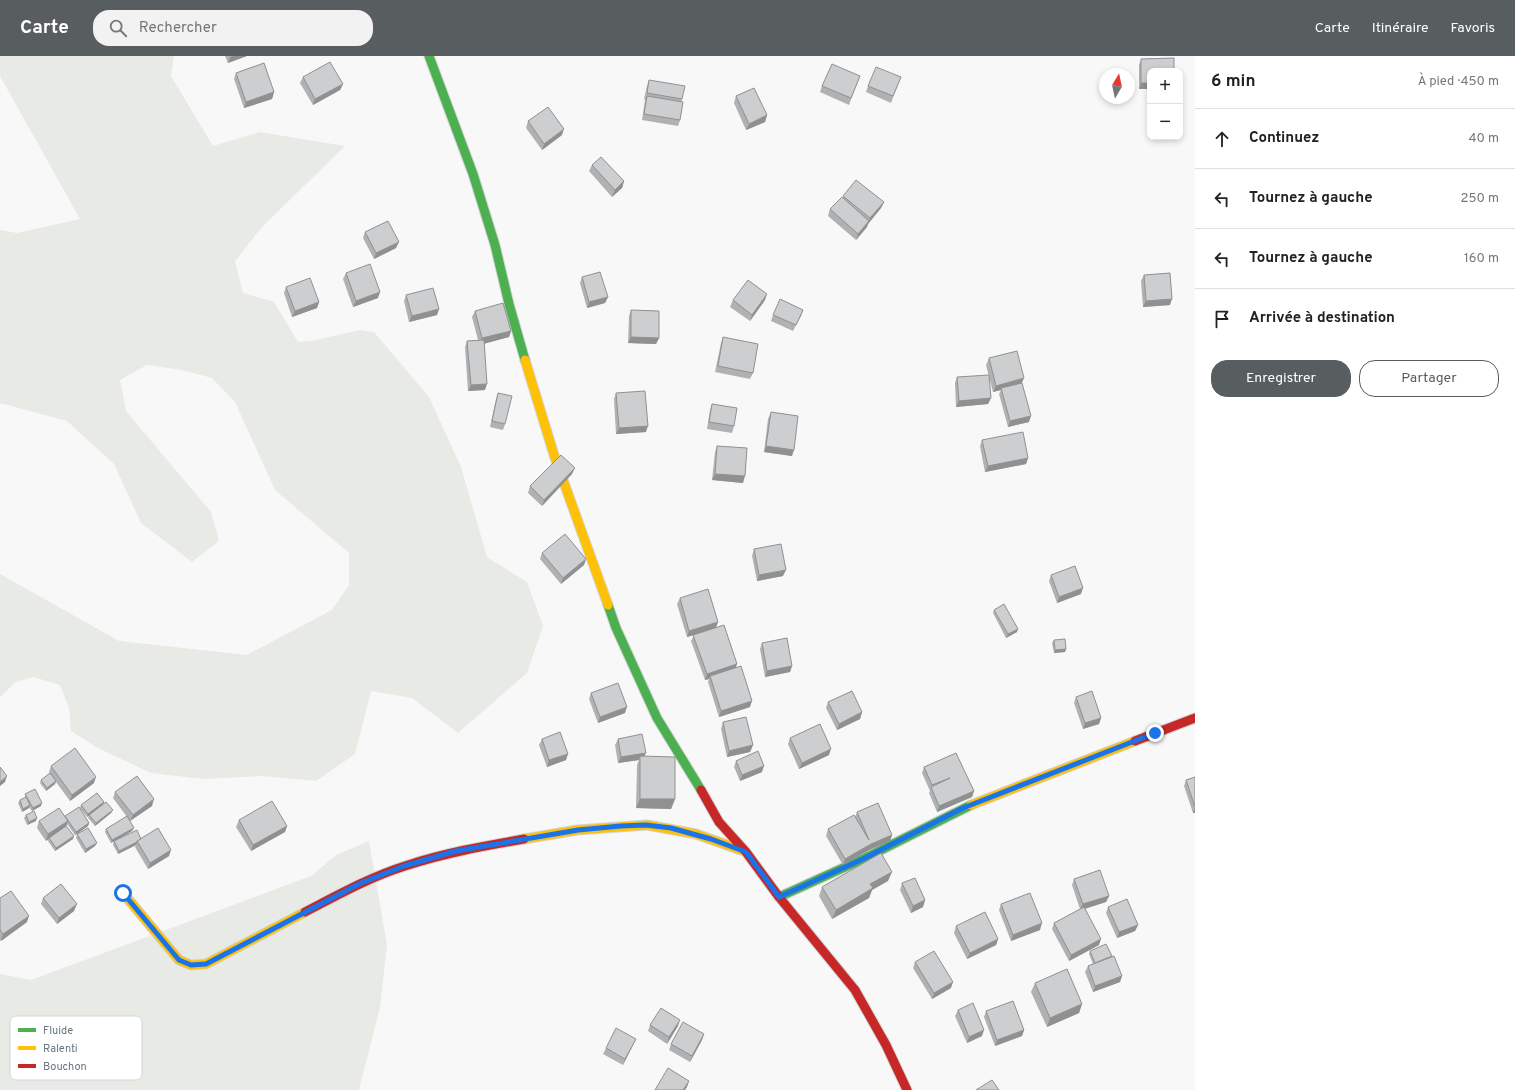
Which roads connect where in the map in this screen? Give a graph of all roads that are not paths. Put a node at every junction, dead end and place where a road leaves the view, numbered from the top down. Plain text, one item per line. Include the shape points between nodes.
1 (429, 56) edge
2 (1195, 718) edge
3 (746, 852) junction
4 (123, 893) dead end
5 (779, 897) junction
6 (907, 1090) edge

1 - 3 street via 473,174 554,455 616,628 657,718 719,822
2 - 5 street via 963,808 865,858
3 - 4 street via 696,834 646,825 578,830 456,851 404,866 361,883 206,964 191,965 179,960
3 - 5 street
5 - 6 street via 855,990

